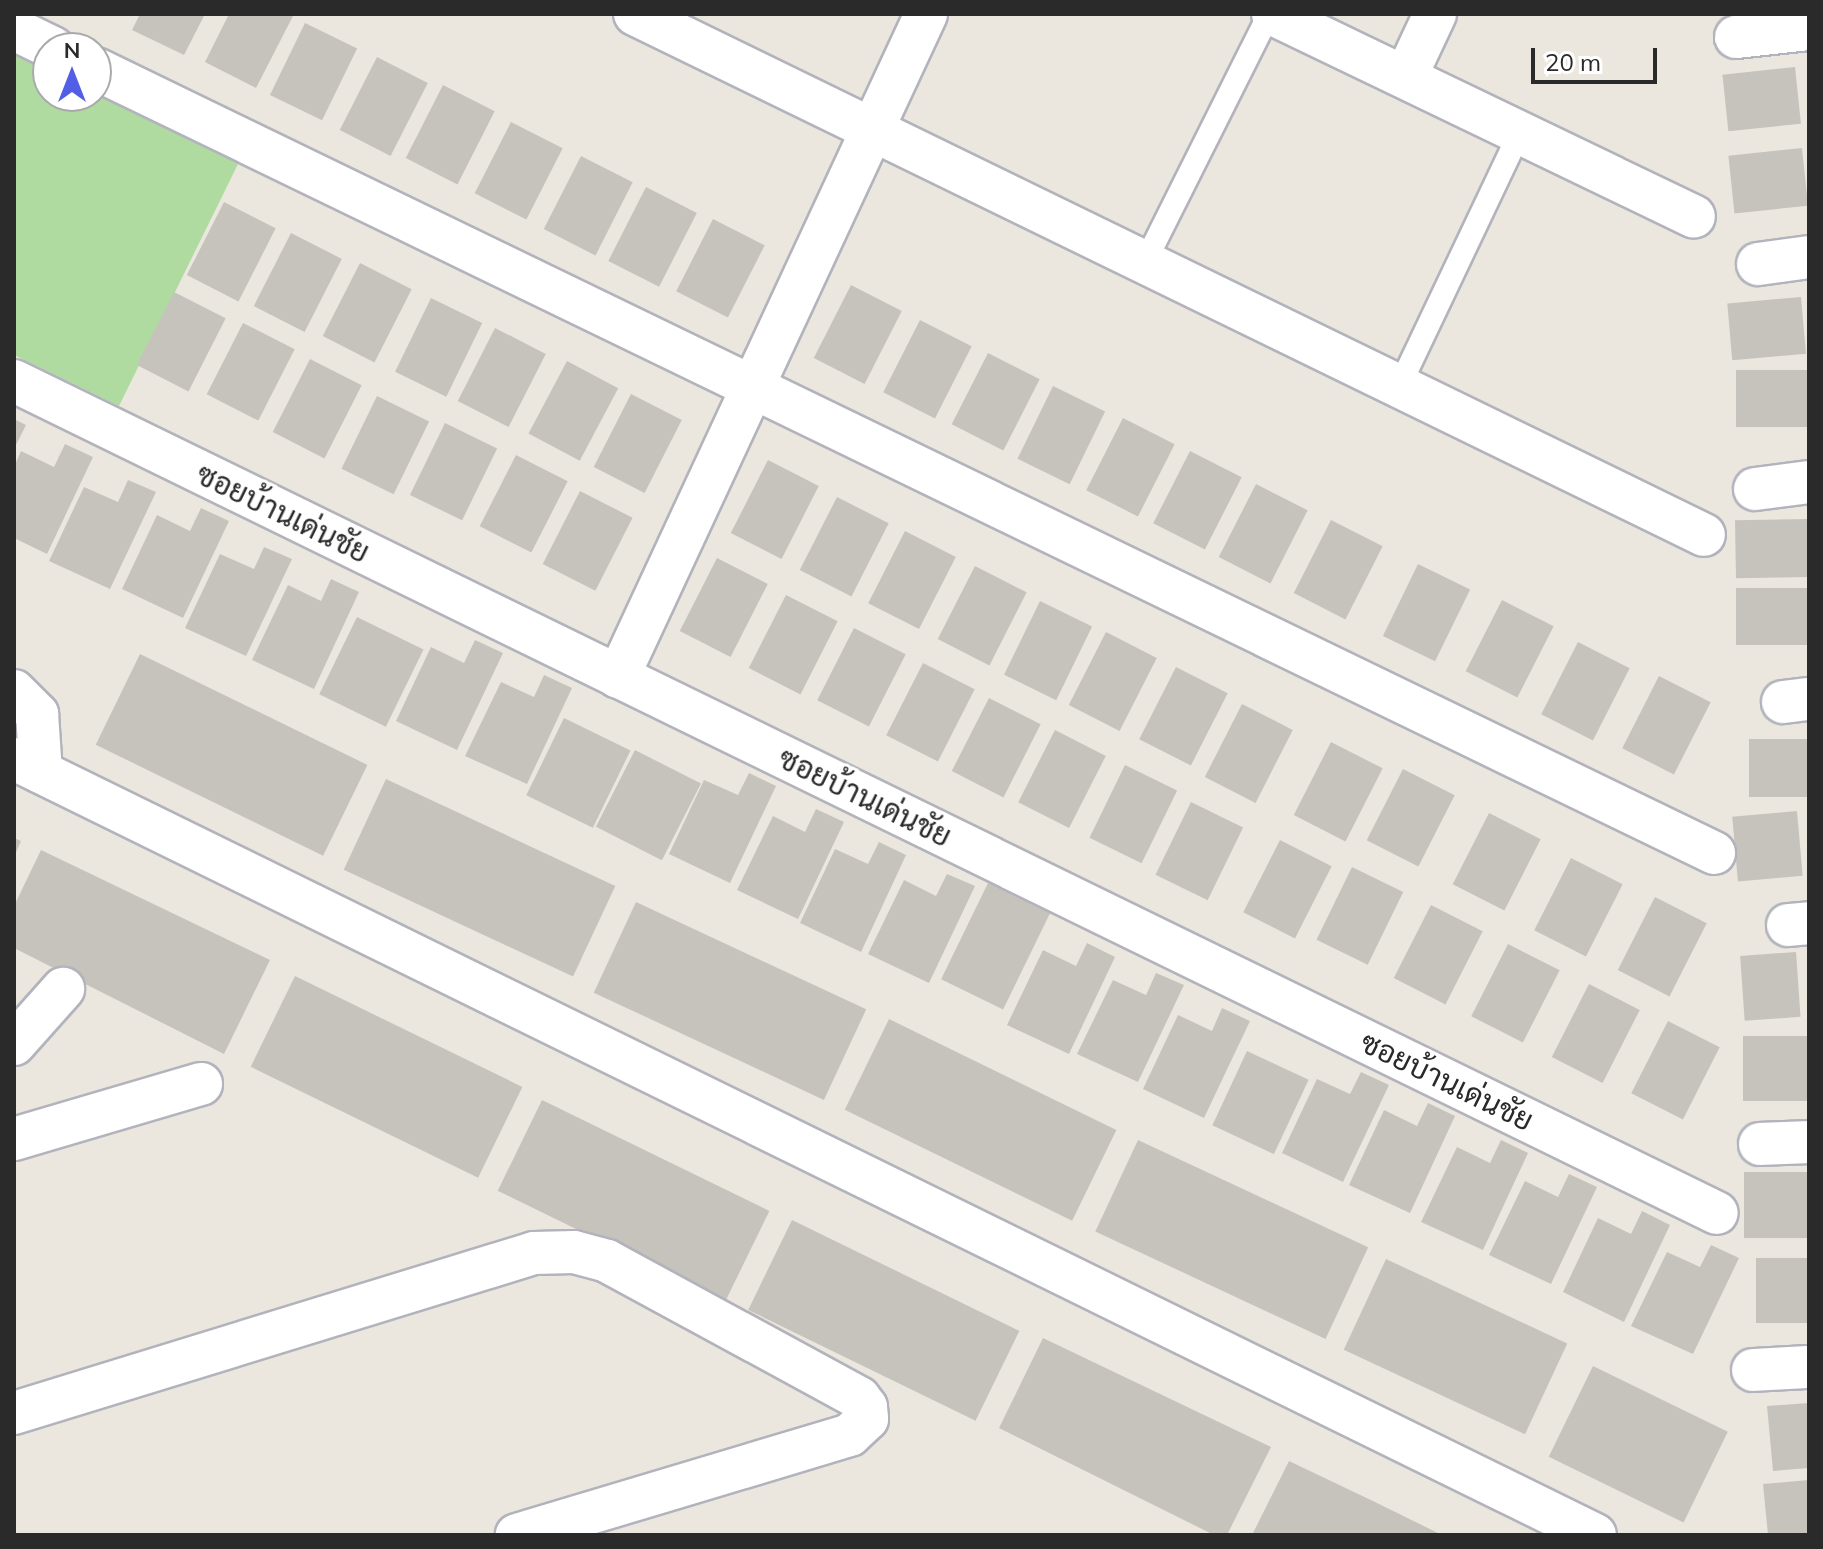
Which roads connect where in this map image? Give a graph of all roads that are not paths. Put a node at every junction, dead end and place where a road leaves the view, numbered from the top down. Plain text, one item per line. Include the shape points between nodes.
1 (635, 14) edge
2 (926, 14) edge
3 (1271, 14) edge
4 (1435, 14) edge
5 (14, 29) edge
6 (1809, 29) edge
7 (1736, 37) dead end
8 (32, 38) edge
9 (1406, 76) junction
10 (112, 77) edge
11 (873, 127) junction
12 (1519, 134) junction
13 (1694, 217) dead end
14 (1809, 257) edge
15 (1145, 262) junction
16 (1758, 264) dead end
17 (14, 381) edge
18 (752, 387) junction
19 (1399, 387) junction
20 (1809, 482) edge
21 (1755, 489) dead end
22 (1704, 535) dead end
23 (618, 677) junction
24 (14, 691) edge
25 (28, 766) edge
26 (1714, 853) dead end
27 (63, 989) dead end
28 (14, 1044) edge
29 (201, 1084) dead end
30 (14, 1139) edge
31 (1809, 1142) edge
32 (1760, 1144) dead end
33 (1717, 1213) dead end
34 (1809, 1367) edge
35 (1753, 1370) dead end
36 (14, 1413) edge
37 (517, 1535) edge
38 (1595, 1535) edge

1 - 11 street
2 - 11 street
3 - 9 street
3 - 15 lane
4 - 9 street
5 - 8 street
6 - 7 street
9 - 12 street
10 - 18 street
11 - 15 street
11 - 18 street
12 - 13 street
12 - 19 lane
14 - 16 street
15 - 19 street
17 - 23 street, ซอยบ้านเด่นชัย
18 - 23 street
18 - 26 street
19 - 22 street
20 - 21 street
23 - 33 street, ซอยบ้านเด่นชัย
24 - 25 street via 37,714
25 - 38 street
27 - 28 street
29 - 30 street
31 - 32 street
34 - 35 street
36 - 37 street via 534,1253 574,1252 607,1261 859,1398 866,1407 867,1419 850,1435

